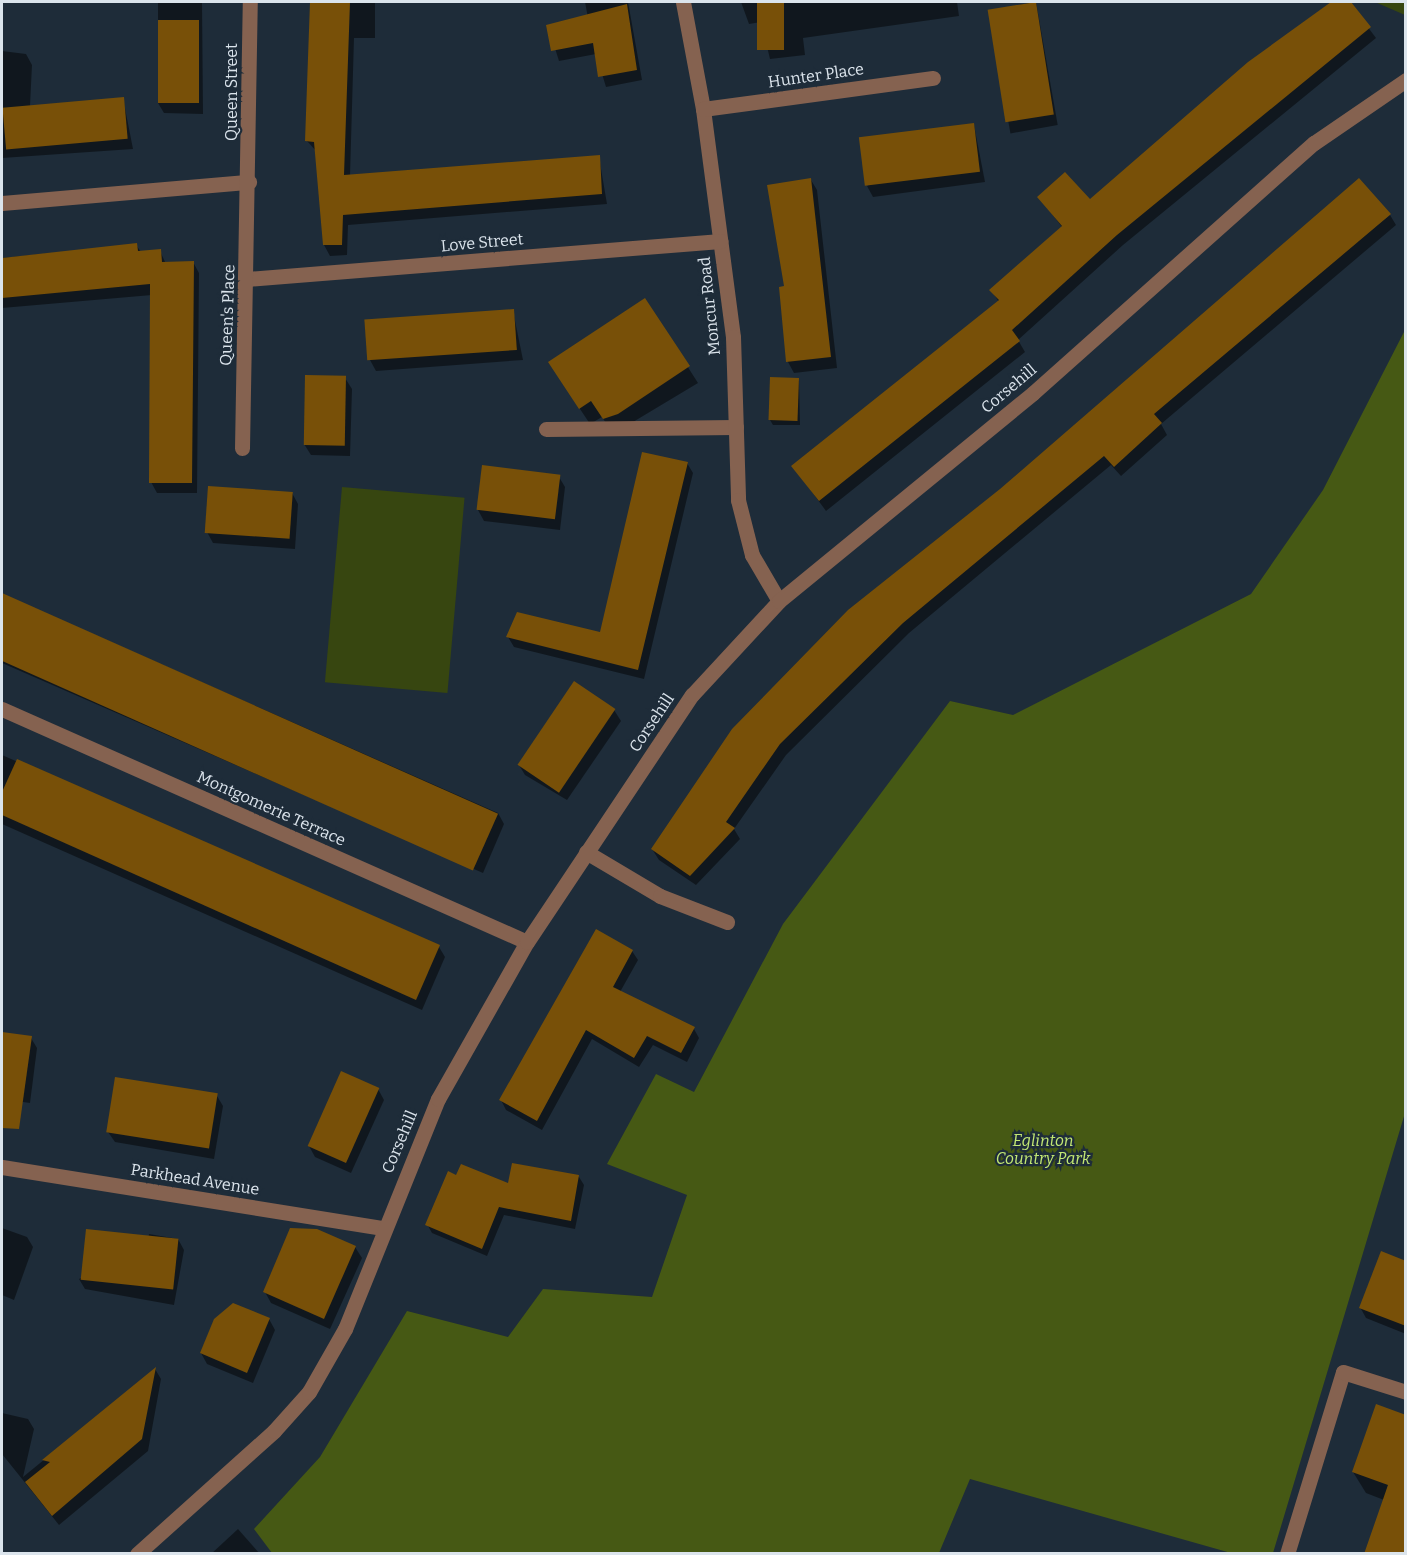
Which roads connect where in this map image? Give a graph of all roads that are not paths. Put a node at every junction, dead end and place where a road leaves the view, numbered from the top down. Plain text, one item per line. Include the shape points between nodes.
1 (250, 2) edge
2 (683, 2) edge
3 (933, 78) dead end
4 (1406, 80) edge
5 (703, 109) junction
6 (249, 182) junction
7 (2, 203) edge
8 (720, 241) junction
9 (247, 279) junction
10 (736, 427) junction
11 (546, 429) dead end
12 (242, 448) dead end
13 (779, 601) junction
14 (2, 709) edge
15 (586, 852) junction
16 (727, 922) dead end
17 (527, 942) junction
18 (2, 1167) edge
19 (383, 1228) junction
20 (1406, 1392) edge
21 (137, 1554) edge
22 (1287, 1554) edge

1 - 6 street, Queen Street
2 - 5 street, Moncur Road
3 - 5 street, Hunter Place
4 - 13 street, Corsehill via 1314,144 1033,393
5 - 8 street, Moncur Road
6 - 7 street
6 - 9 street, Queen's Place
8 - 9 street, Love Street
8 - 10 street, Moncur Road via 733,337
9 - 12 street, Queen's Place
10 - 11 street
10 - 13 street, Moncur Road via 738,500 752,555
13 - 15 street, Corsehill via 693,695
14 - 17 street, Montgomerie Terrace
15 - 16 street via 660,896
15 - 17 street, Corsehill
17 - 19 street, Corsehill via 438,1100
18 - 19 street, Parkhead Avenue
19 - 21 street, Corsehill via 345,1329 309,1392 274,1431
20 - 22 street via 1343,1372

